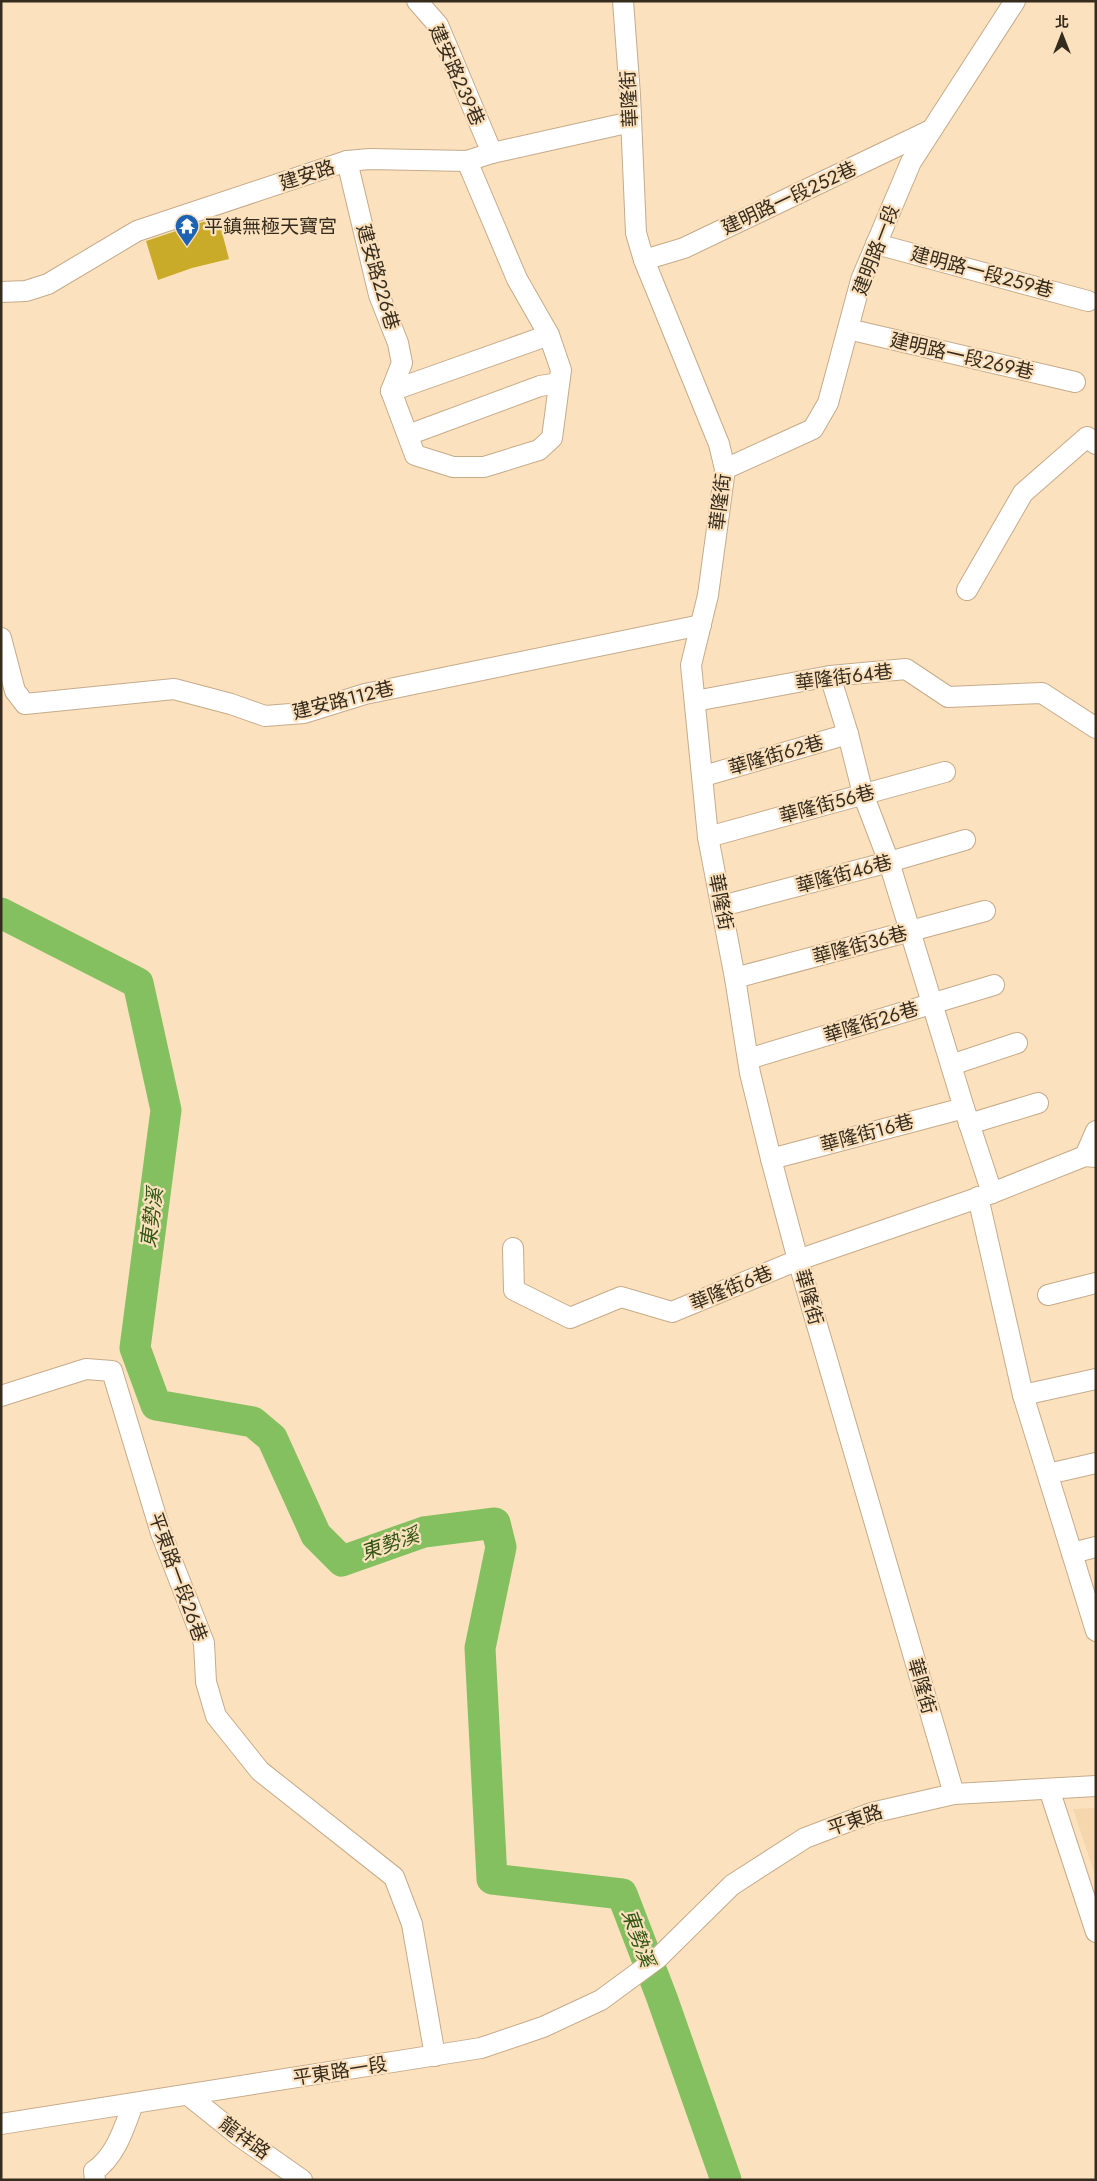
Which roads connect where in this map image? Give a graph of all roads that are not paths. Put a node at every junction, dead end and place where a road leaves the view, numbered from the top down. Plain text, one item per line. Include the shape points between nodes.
1 (418, 1) edge
2 (622, 1) edge
3 (1015, 1) edge
4 (630, 122) junction
5 (931, 130) junction
6 (492, 153) junction
7 (347, 161) junction
8 (467, 162) junction
9 (876, 244) junction
10 (644, 260) junction
11 (1, 292) edge
12 (1088, 301) dead end
13 (848, 329) junction
14 (549, 335) junction
15 (1075, 382) dead end
16 (559, 383) junction
17 (391, 391) junction
18 (408, 435) junction
19 (1096, 444) edge
20 (725, 469) junction
21 (967, 590) dead end
22 (701, 625) junction
23 (1, 638) edge
24 (830, 676) junction
25 (695, 702) junction
26 (1096, 728) edge
27 (848, 734) junction
28 (945, 772) dead end
29 (704, 776) junction
30 (863, 794) junction
31 (708, 837) junction
32 (965, 840) dead end
33 (889, 862) junction
34 (722, 906) junction
35 (985, 911) dead end
36 (910, 932) junction
37 (735, 978) junction
38 (994, 985) dead end
39 (933, 1003) junction
40 (1017, 1043) dead end
41 (748, 1059) junction
42 (951, 1065) junction
43 (1038, 1103) dead end
44 (966, 1116) junction
45 (1096, 1131) edge
46 (1090, 1156) edge
47 (771, 1159) junction
48 (985, 1195) junction
49 (513, 1248) dead end
50 (798, 1260) junction
51 (1096, 1283) edge
52 (1048, 1295) dead end
53 (1096, 1379) edge
54 (1023, 1395) junction
55 (1, 1396) edge
56 (1096, 1463) edge
57 (1048, 1474) junction
58 (1096, 1547) edge
59 (1072, 1553) junction
60 (1094, 1620) edge
61 (1096, 1786) edge
62 (1049, 1789) junction
63 (954, 1794) junction
64 (1096, 1932) edge
65 (658, 1958) joint
66 (435, 2056) junction
67 (188, 2095) junction
68 (132, 2104) junction
69 (1, 2124) edge
70 (95, 2180) edge
71 (302, 2180) edge

1 - 6 street, 建安路239巷 via 438,25
2 - 4 street, 華隆街
3 - 5 street, 建明路一段
4 - 6 street, 建安路
4 - 10 street, 華隆街 via 636,233
5 - 9 street, 建明路一段 via 911,162
5 - 10 street, 建明路一段252巷 via 684,248
6 - 8 street, 建安路
7 - 8 street, 建安路
7 - 11 street, 建安路 via 137,231 48,284 26,291
7 - 17 street, 建安路226巷 via 379,295 398,343 402,363
8 - 14 street via 517,279
9 - 12 street, 建明路一段259巷
9 - 13 street, 建明路一段
10 - 20 street, 華隆街 via 719,444
13 - 15 street, 建明路一段269巷
13 - 20 street, 建明路一段 via 828,403 813,429
14 - 16 street via 561,370
14 - 17 street
16 - 18 street via 540,386
16 - 18 street via 552,438 539,450 484,467 453,468 415,455
17 - 18 street
19 - 21 street via 1087,437 1022,493
20 - 22 street, 華隆街
22 - 23 street, 建安路112巷 via 365,694 304,713 265,716 174,689 25,704 14,691
22 - 25 street, 華隆街 via 691,665
24 - 25 street, 華隆街64巷
24 - 26 street, 華隆街64巷 via 906,669 948,697 1042,693
24 - 27 street
25 - 29 street, 華隆街
27 - 29 street, 華隆街62巷
27 - 30 street
28 - 30 street, 華隆街56巷
29 - 31 street, 華隆街
30 - 31 street, 華隆街56巷
30 - 33 street
31 - 34 street, 華隆街
32 - 33 street, 華隆街46巷
33 - 34 street, 華隆街46巷
33 - 36 street
34 - 37 street, 華隆街
35 - 36 street, 華隆街36巷
36 - 37 street, 華隆街36巷
36 - 39 street
37 - 41 street, 華隆街
38 - 39 street, 華隆街26巷
39 - 41 street, 華隆街26巷
39 - 42 street
40 - 42 street
41 - 47 street, 華隆街
42 - 44 street
43 - 44 street, 華隆街16巷
44 - 47 street, 華隆街16巷
44 - 48 street
45 - 46 street
46 - 48 street, 華隆街6巷
47 - 50 street, 華隆街
48 - 50 street, 華隆街6巷
48 - 54 street
49 - 50 street, 華隆街6巷 via 514,1290 570,1318 621,1297 672,1312
50 - 63 street, 華隆街
51 - 52 street
53 - 54 street
54 - 57 street
55 - 66 street, 平東路一段26巷 via 86,1368 112,1371 162,1533 204,1643 206,1682 216,1716 260,1771 394,1877 412,1924
56 - 57 street
57 - 59 street
58 - 59 street
59 - 60 street
61 - 62 street, 平東路
62 - 63 street, 平東路
62 - 64 street
63 - 65 street, 平東路 via 870,1813 805,1838 732,1886
65 - 66 street, 平東路一段 via 600,2000 543,2027 481,2048
66 - 67 street, 平東路一段
67 - 68 street, 平東路一段
67 - 71 street, 龍祥路
68 - 69 street, 平東路一段
68 - 70 street via 118,2143 94,2171

